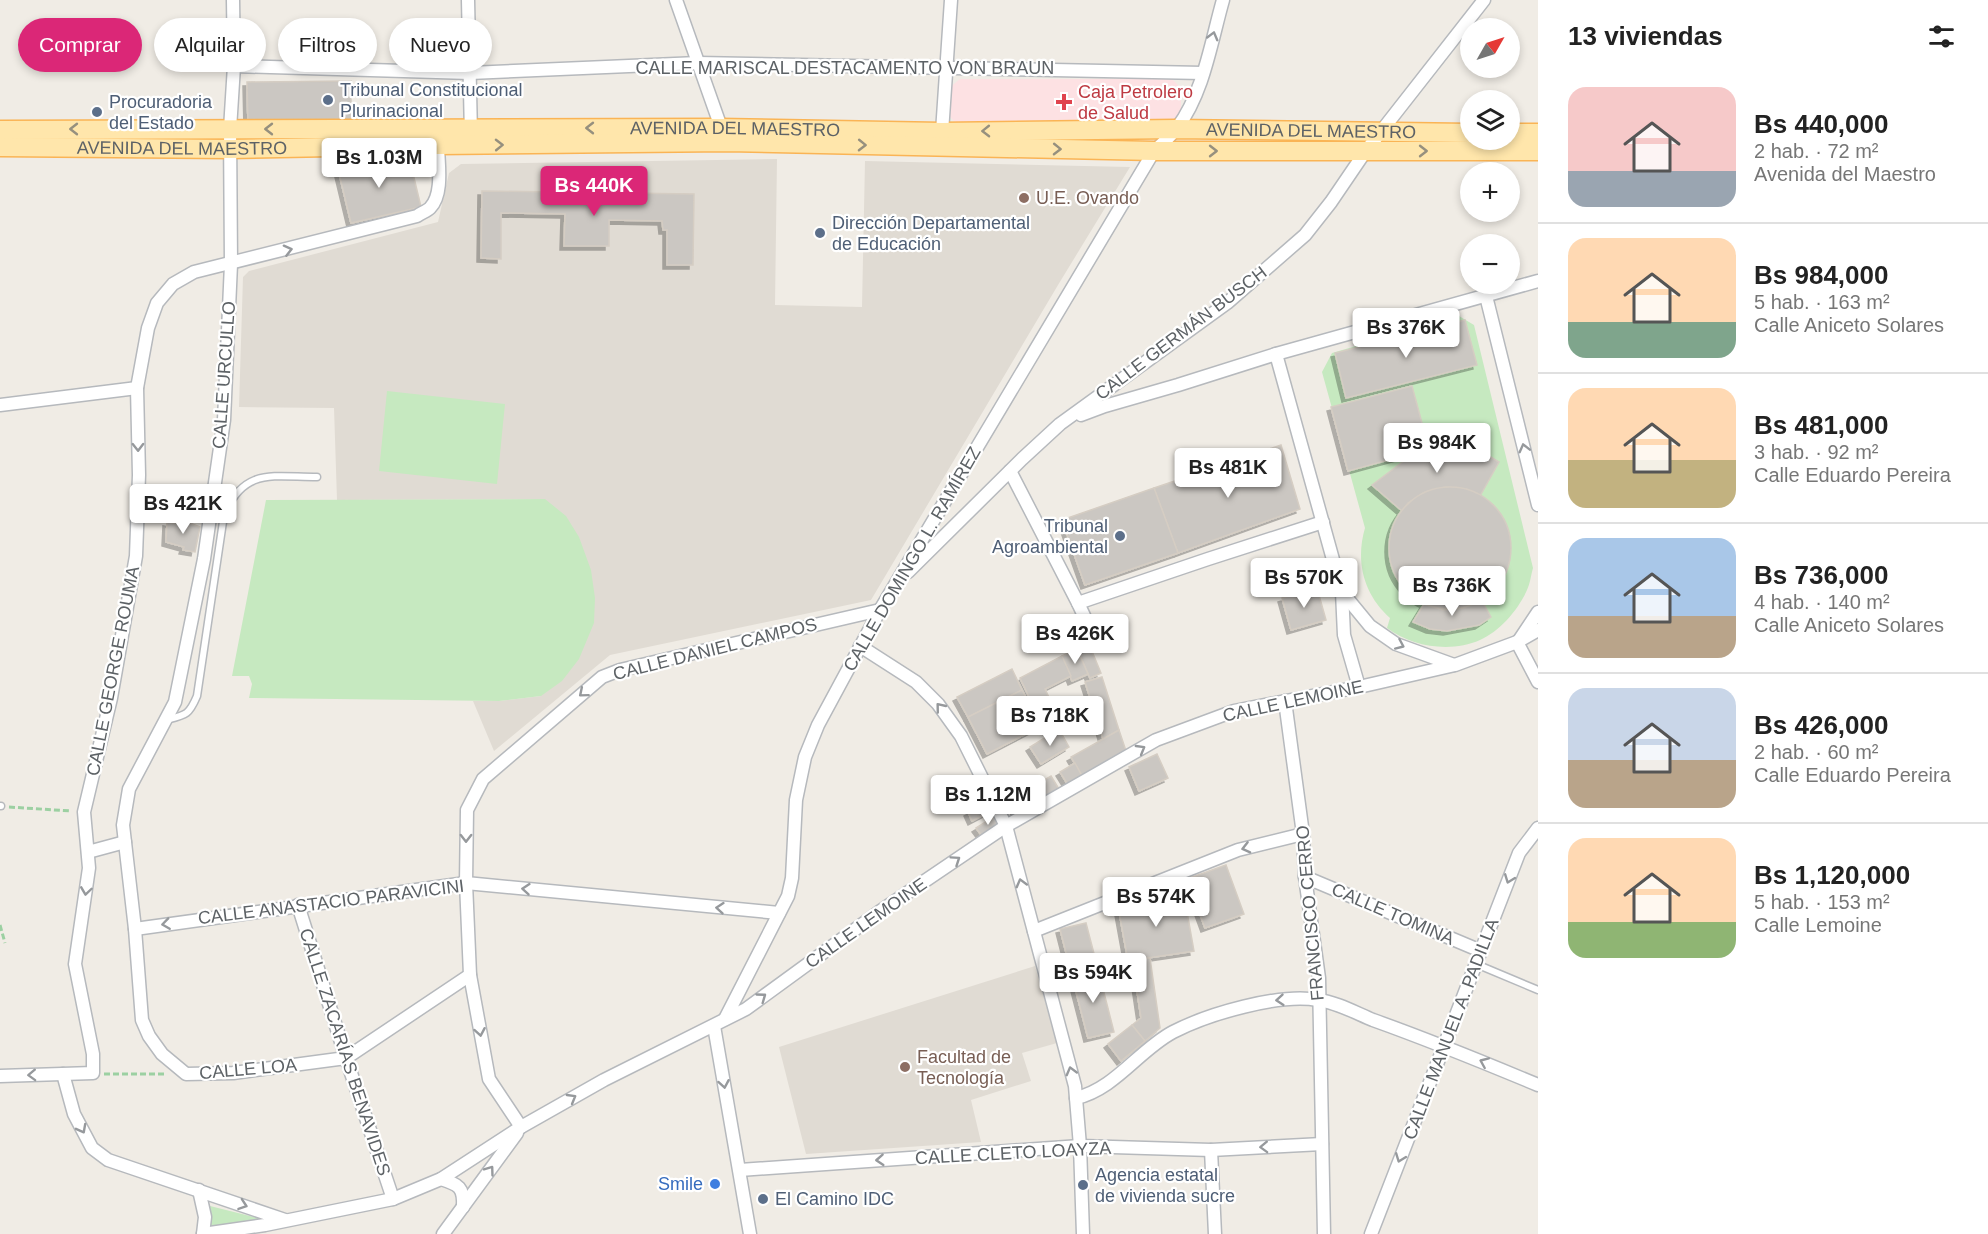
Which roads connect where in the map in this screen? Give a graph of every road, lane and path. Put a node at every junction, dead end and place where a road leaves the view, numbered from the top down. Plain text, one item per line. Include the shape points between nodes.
1 (233, 0) edge
2 (468, 0) edge
3 (676, 0) edge
4 (951, 0) edge
5 (1223, 0) edge
6 (1484, 0) edge
7 (233, 18) edge
8 (698, 63) junction
9 (266, 67) edge
10 (946, 67) junction
11 (234, 72) edge
12 (470, 73) junction
13 (1203, 73) junction
14 (230, 129) junction
15 (1176, 129) junction
16 (0, 130) edge
17 (942, 132) junction
18 (1381, 133) junction
19 (1460, 133) edge
20 (1520, 133) edge
21 (1538, 133) edge
22 (724, 135) junction
23 (471, 137) junction
24 (438, 145) junction
25 (0, 147) edge
26 (230, 149) junction
27 (1154, 151) junction
28 (1538, 151) edge
29 (1365, 152) junction
30 (231, 264) junction
31 (1538, 281) edge
32 (1486, 296) junction
33 (1276, 354) junction
34 (137, 388) junction
35 (0, 405) edge
36 (1060, 424) junction
37 (1010, 471) junction
38 (317, 477) dead end
39 (1536, 490) edge
40 (1538, 505) edge
41 (1323, 522) junction
42 (895, 585) junction
43 (1342, 592) junction
44 (1078, 603) junction
45 (880, 610) junction
46 (1538, 612) edge
47 (1538, 630) edge
48 (1093, 635) dead end
49 (1517, 642) junction
50 (860, 646) junction
51 (1455, 665) junction
52 (1538, 682) edge
53 (1359, 687) junction
54 (1285, 701) junction
55 (165, 720) junction
56 (1, 806) edge
57 (84, 812) junction
58 (1006, 826) junction
59 (1538, 828) edge
60 (1303, 834) junction
61 (125, 842) junction
62 (88, 852) junction
63 (1305, 877) junction
64 (466, 883) junction
65 (298, 905) junction
66 (778, 913) junction
67 (0, 925) edge
68 (135, 929) junction
69 (1034, 931) junction
70 (5, 943) dead end
71 (1478, 958) junction
72 (470, 975) junction
73 (1538, 990) edge
74 (1318, 1000) junction
75 (719, 1023) junction
76 (1444, 1046) junction
77 (346, 1058) junction
78 (93, 1073) junction
79 (63, 1074) junction
80 (186, 1074) junction
81 (0, 1076) edge
82 (1538, 1085) edge
83 (1076, 1098) junction
84 (521, 1127) junction
85 (1322, 1144) junction
86 (1080, 1146) junction
87 (1211, 1150) junction
88 (740, 1170) junction
89 (441, 1179) junction
90 (199, 1190) junction
91 (393, 1199) junction
92 (463, 1207) junction
93 (287, 1221) junction
94 (203, 1234) edge
95 (442, 1234) edge
96 (750, 1234) edge
97 (1083, 1234) edge
98 (1215, 1234) edge
99 (1324, 1234) edge
100 (1371, 1234) edge

1 - 7 street, CALLE URCULLO
2 - 12 street
3 - 8 street
4 - 10 street
13 -> 5 street, CALLE DOMINGO L. RAMÍREZ
6 - 18 street, CALLE GERMÁN BUSCH
8 - 10 street, CALLE MARISCAL DESTACAMENTO VON BRAUN
8 - 12 street, CALLE MARISCAL DESTACAMENTO VON BRAUN
8 - 22 street
9 - 12 street, CALLE MARISCAL DESTACAMENTO VON BRAUN
10 - 13 street, CALLE MARISCAL DESTACAMENTO VON BRAUN
10 - 17 street
11 - 14 street, CALLE URCULLO
12 - 23 street
13 - 15 street, CALLE DOMINGO L. RAMÍREZ via 1189,109
14 -> 16 main road, AVENIDA DEL MAESTRO
23 -> 14 main road, AVENIDA DEL MAESTRO
14 - 26 street, CALLE URCULLO
15 -> 17 main road, AVENIDA DEL MAESTRO
15 - 18 main road, AVENIDA DEL MAESTRO
15 - 27 street, CALLE DOMINGO L. RAMÍREZ
17 - 22 main road, AVENIDA DEL MAESTRO
18 - 19 main road, AVENIDA DEL MAESTRO
18 - 29 street, CALLE GERMÁN BUSCH
20 - 21 main road
22 - 23 main road, AVENIDA DEL MAESTRO
22 -> 27 main road, AVENIDA DEL MAESTRO
23 - 24 main road, AVENIDA DEL MAESTRO
24 - 26 main road, AVENIDA DEL MAESTRO
30 -> 24 street, CALLE GEORGE ROUMA via 417,216 436,200
25 - 26 main road, AVENIDA DEL MAESTRO
26 - 30 street, CALLE URCULLO
27 -> 29 main road, AVENIDA DEL MAESTRO
27 - 42 street, CALLE DOMINGO L. RAMÍREZ
29 -> 28 main road, AVENIDA DEL MAESTRO
29 - 36 street, CALLE GERMÁN BUSCH via 1305,235 1227,303
30 - 34 street, CALLE GEORGE ROUMA via 194,273 173,284 157,303 148,328
30 - 55 street, CALLE URCULLO via 224,420 204,559 175,702
31 - 32 street
32 - 33 street
39 -> 32 street
33 - 36 street via 1105,406
33 - 41 street
34 - 35 street
34 -> 57 street, CALLE GEORGE ROUMA via 136,556 111,698
36 - 37 street, CALLE GERMÁN BUSCH
37 - 42 street, CALLE GERMÁN BUSCH
37 - 44 street
38 - 55 lane via 262,477 243,485 231,498 224,515 197,696 190,711
39 - 40 street
41 - 43 street
41 - 44 street
42 - 45 street, CALLE DOMINGO L. RAMÍREZ
43 -> 51 street via 1370,626 1395,644
43 - 53 street via 1344,635
44 - 48 street
45 - 50 street, CALLE DOMINGO L. RAMÍREZ
45 -> 64 street, CALLE DANIEL CAMPOS via 602,677 483,779 467,810
46 - 49 street
47 - 49 street, CALLE LEMOINE
49 - 51 street, CALLE LEMOINE
49 - 52 street
58 -> 50 street via 961,736 938,704 916,682
50 - 66 street, CALLE DOMINGO L. RAMÍREZ via 818,724 806,757 796,800 792,878 788,897
51 - 53 street, CALLE LEMOINE
53 - 54 street, CALLE LEMOINE
58 -> 54 street, CALLE LEMOINE via 1156,740 1234,711
54 - 60 street, FRANCISCO CERRO
55 - 61 street, CALLE URCULLO via 129,789 123,825
56 - 57 path
57 - 62 street, CALLE GEORGE ROUMA
69 -> 58 street
75 -> 58 street, CALLE LEMOINE via 746,1009
59 -> 71 street, CALLE MANUEL A. PADILLA via 1519,853
60 - 63 street, FRANCISCO CERRO
60 -> 69 street via 1238,850
61 - 62 street
61 - 68 street, CALLE URCULLO
62 -> 78 street, CALLE GEORGE ROUMA via 75,964 93,1054
63 - 71 street, CALLE TOMINA
63 - 74 street, FRANCISCO CERRO via 1319,978
64 - 65 street, CALLE ANASTACIO PARAVICINI
66 -> 64 street, CALLE ANASTACIO PARAVICINI
64 - 72 street, CALLE DANIEL CAMPOS
65 -> 68 street, CALLE ANASTACIO PARAVICINI
65 - 77 street, CALLE ZACARÍAS BENAVIDES
66 - 75 street, CALLE DOMINGO L. RAMÍREZ
67 - 70 path
68 - 80 street, CALLE URCULLO via 142,1020 162,1054
83 -> 69 street
71 - 73 lane
71 - 76 street, CALLE MANUEL A. PADILLA
72 - 77 street, CALLE LOA
72 -> 84 street, CALLE DANIEL CAMPOS via 489,1079
74 - 76 street
74 -> 83 street via 1277,999 1173,1032 1112,1080
74 - 85 street, FRANCISCO CERRO
84 -> 75 street, CALLE LEMOINE via 603,1080
75 -> 88 street
82 -> 76 street
76 -> 100 street, CALLE MANUEL A. PADILLA
77 - 80 street, CALLE LOA via 233,1073
77 - 91 street, CALLE ZACARÍAS BENAVIDES
78 - 79 street
78 - 80 path, CALLE LOA
79 -> 81 street
79 -> 90 street via 74,1114 92,1148 108,1160
83 - 86 street
84 - 89 street, CALLE LEMOINE
92 -> 84 street
85 -> 87 street, CALLE CLETO LOAYZA
85 - 99 street, FRANCISCO CERRO
86 - 87 street, CALLE CLETO LOAYZA
86 -> 88 street, CALLE CLETO LOAYZA
86 - 97 street
87 - 98 street
88 - 96 street
89 - 91 street, CALLE LEMOINE
89 - 92 street via 460,1188
90 -> 93 street
90 - 94 street via 205,1217
91 - 93 street, CALLE LEMOINE
92 - 95 street
93 - 94 street, CALLE LEMOINE

